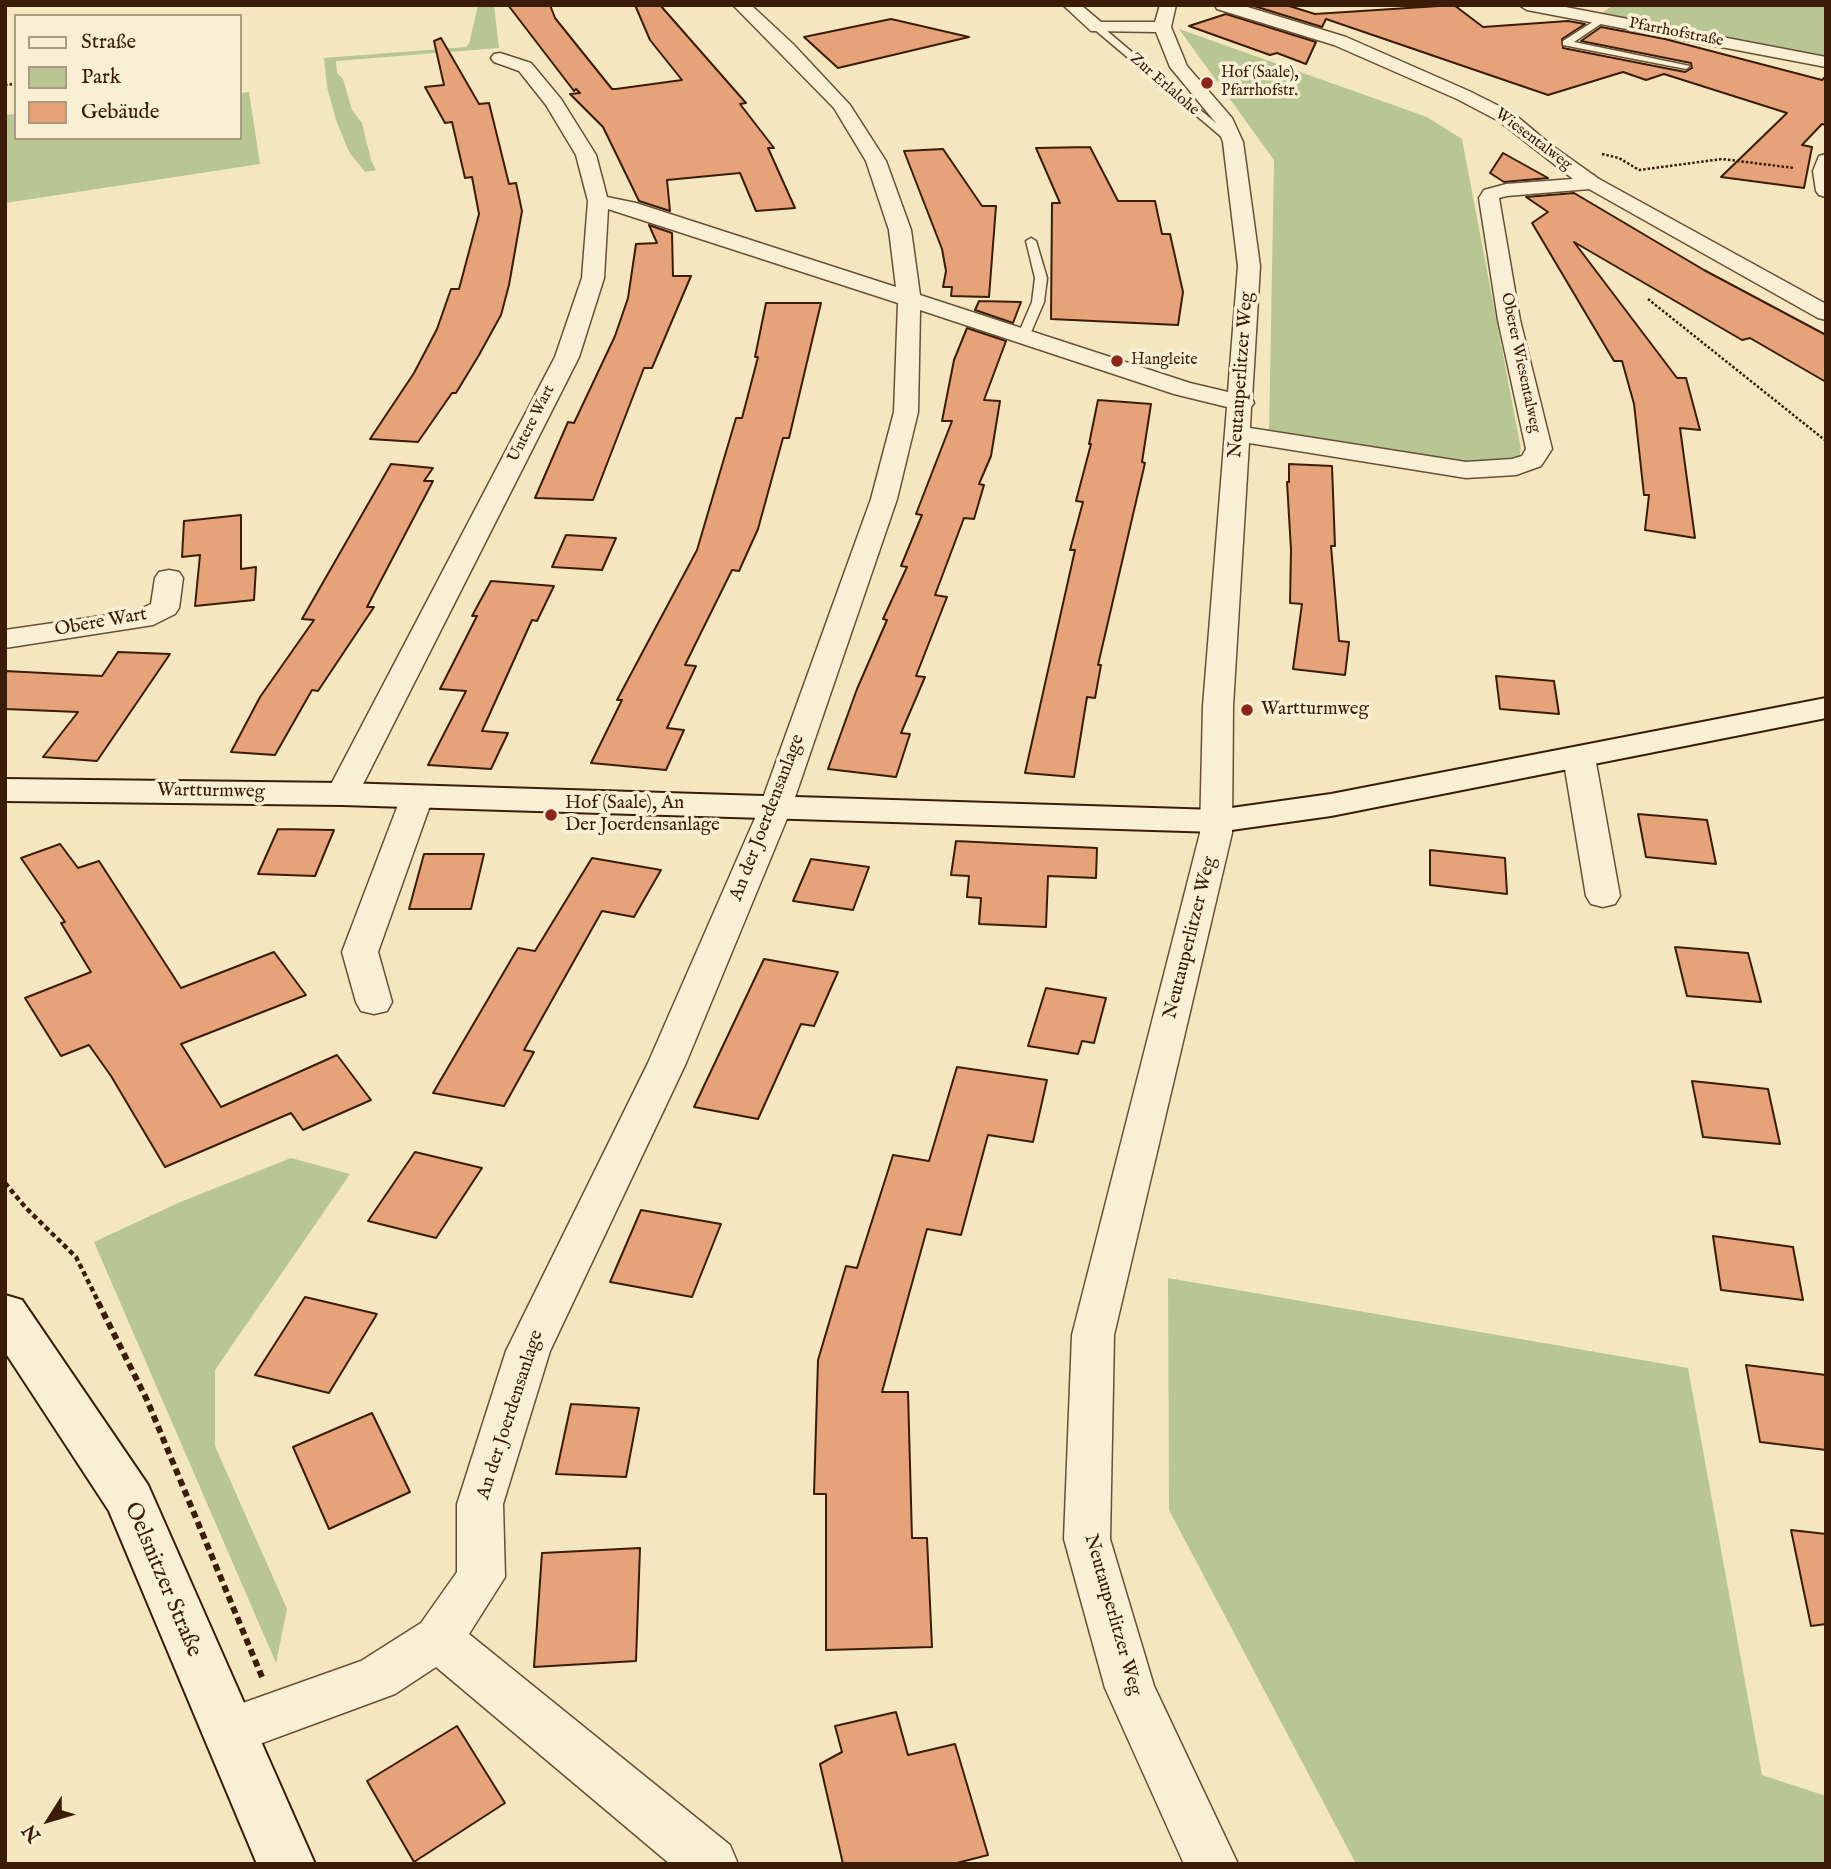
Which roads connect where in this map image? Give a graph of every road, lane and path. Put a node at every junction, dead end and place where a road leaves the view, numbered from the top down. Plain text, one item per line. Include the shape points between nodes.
1 (741, 5) edge
2 (1071, 5) edge
3 (1168, 5) edge
4 (1223, 5) edge
5 (1527, 5) edge
6 (1602, 19) junction
7 (1097, 27) junction
8 (1162, 27) junction
9 (500, 58) dead end
10 (1826, 62) edge
11 (1686, 66) dead end
12 (1533, 138) junction
13 (1233, 142) junction
14 (1825, 174) edge
15 (1592, 183) junction
16 (598, 201) junction
17 (1031, 241) dead end
18 (1648, 299) dead end
19 (909, 300) junction
20 (1826, 313) edge
21 (1023, 337) junction
22 (1242, 403) junction
23 (1238, 434) junction
24 (1826, 441) edge
25 (169, 578) dead end
26 (5, 639) edge
27 (1826, 708) edge
28 (1580, 757) junction
29 (5, 790) edge
30 (342, 794) junction
31 (417, 797) junction
32 (775, 809) junction
33 (1217, 821) junction
34 (1603, 896) dead end
35 (374, 1002) dead end
36 (5, 1182) edge
37 (5, 1313) edge
38 (438, 1639) junction
39 (252, 1723) junction
40 (286, 1864) edge
41 (711, 1864) edge
42 (1211, 1864) edge

1 - 19 street, An der Joerdensanlage via 841,105 876,161 900,230
2 - 7 street, Zur Erlalohe
3 - 8 street
4 - 12 street, Wiesentalweg via 1387,59 1506,117
5 - 6 street, Pfarrhofstraße
6 - 10 street, Pfarrhofstraße
6 - 11 lane via 1566,43
7 - 8 street, Zur Erlalohe
7 - 13 lane, Zur Erlalohe
8 - 13 street, Neutauperlitzer Weg via 1179,67 1225,122
9 - 16 street, Untere Wart via 525,67 554,103 586,155
12 - 14 path via 1619,158 1639,170 1723,159
12 - 15 street, Wiesentalweg
13 - 22 street, Neutauperlitzer Weg via 1250,266
15 - 20 street, Wiesentalweg
15 - 23 street, Oberer Wiesentalweg via 1506,190 1489,198 1508,320 1539,449 1532,461 1516,467 1465,470
16 - 19 street via 629,207
16 - 30 street, Untere Wart via 593,278 567,357
17 - 21 lane via 1041,278 1038,302
18 - 24 path
19 - 21 street
19 - 32 street, An der Joerdensanlage via 906,412 884,499
21 - 22 street via 1183,389
22 - 23 street, Neutauperlitzer Weg
23 - 33 street, Neutauperlitzer Weg via 1218,706
25 - 26 street, Obere Wart via 165,608 143,620
27 - 28 street, Wartturmweg
28 - 33 street, Wartturmweg via 1331,805
28 - 34 street
29 - 30 street, Wartturmweg
30 - 31 street, Wartturmweg
31 - 32 street, Wartturmweg
31 - 35 street via 360,952
32 - 33 street, Wartturmweg
32 - 38 street, An der Joerdensanlage via 667,1063 528,1351 480,1504 481,1577
33 - 42 street, Neutauperlitzer Weg via 1093,1335 1087,1539 1130,1688
36 - 39 path via 76,1257 147,1400
37 - 39 street, Oelsnitzer Straße via 130,1500
38 - 39 street, An der Joerdensanlage via 377,1678
38 - 41 street
39 - 40 street, Oelsnitzer Straße

